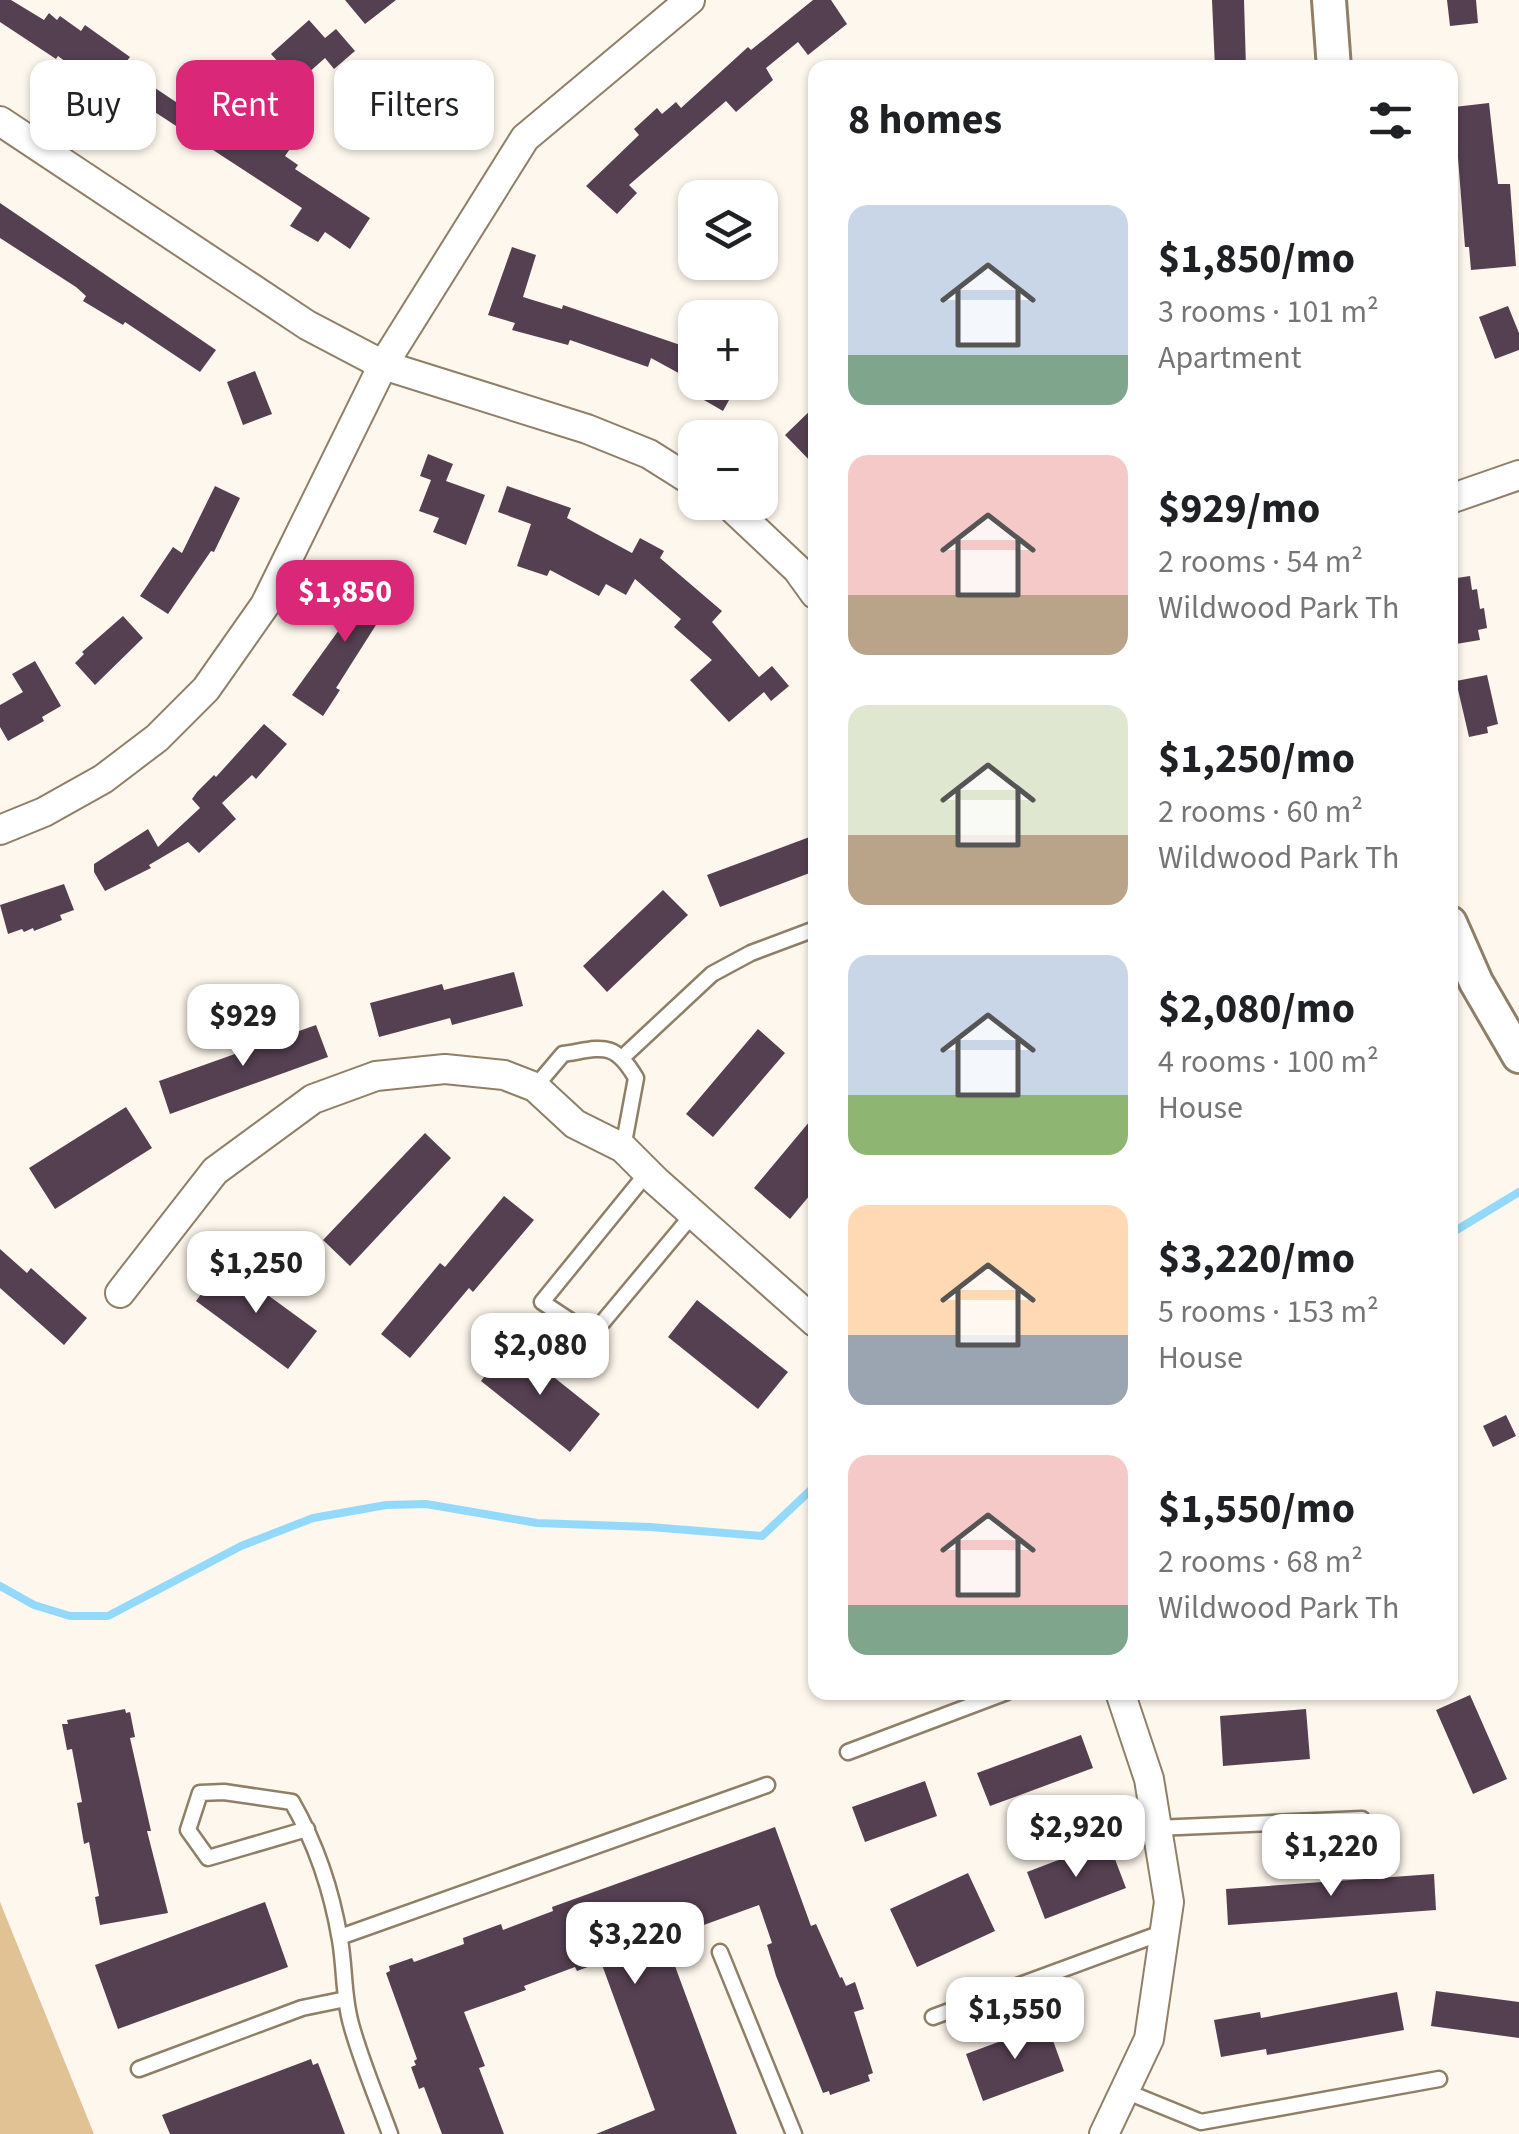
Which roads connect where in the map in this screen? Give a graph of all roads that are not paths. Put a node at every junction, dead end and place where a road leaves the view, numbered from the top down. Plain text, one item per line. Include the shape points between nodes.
1 (690, 0) edge
2 (1329, 0) edge
3 (1333, 60) edge
4 (0, 121) edge
5 (383, 365) junction
6 (678, 473) edge
7 (1519, 475) edge
8 (1458, 496) edge
9 (750, 520) edge
10 (806, 561) edge
11 (0, 830) edge
12 (808, 932) edge
13 (1458, 941) edge
14 (624, 1056) junction
15 (1519, 1056) edge
16 (536, 1086) junction
17 (623, 1148) junction
18 (648, 1173) junction
19 (693, 1214) junction
20 (120, 1292) dead end
21 (808, 1313) edge
22 (986, 1700) edge
23 (1123, 1700) edge
24 (848, 1752) dead end
25 (768, 1785) dead end
26 (1362, 1819) dead end
27 (1156, 1828) junction
28 (308, 1829) junction
29 (1164, 1931) junction
30 (340, 1938) junction
31 (720, 1952) dead end
32 (346, 1999) junction
33 (933, 2017) dead end
34 (139, 2069) dead end
35 (1439, 2079) dead end
36 (1125, 2090) junction
37 (1198, 2128) edge
38 (390, 2134) edge
39 (794, 2134) edge
40 (1104, 2134) edge

1 - 5 street via 525,138
2 - 3 street
4 - 5 street via 307,325
5 - 6 street via 588,429
5 - 11 street via 264,605 206,689 158,738 103,779
7 - 8 street
9 - 10 street
12 - 14 lane via 712,974
13 - 15 street
14 - 16 lane via 603,1048 563,1054
14 - 17 lane via 636,1078
16 - 17 street via 575,1124
16 - 20 street via 504,1075 444,1069 376,1076 313,1099 216,1172
17 - 18 street
18 - 19 street
18 - 19 lane via 542,1302 592,1336
19 - 21 street
22 - 24 lane
23 - 27 street
25 - 30 lane
26 - 27 lane
27 - 29 street via 1169,1902
28 - 28 lane via 292,1802 224,1792 200,1793 188,1830 208,1858
28 - 30 lane
29 - 33 lane
29 - 36 street via 1150,2038
30 - 32 lane
31 - 39 lane
32 - 34 lane via 302,2008
32 - 38 lane
35 - 37 lane
36 - 37 lane
36 - 40 street

